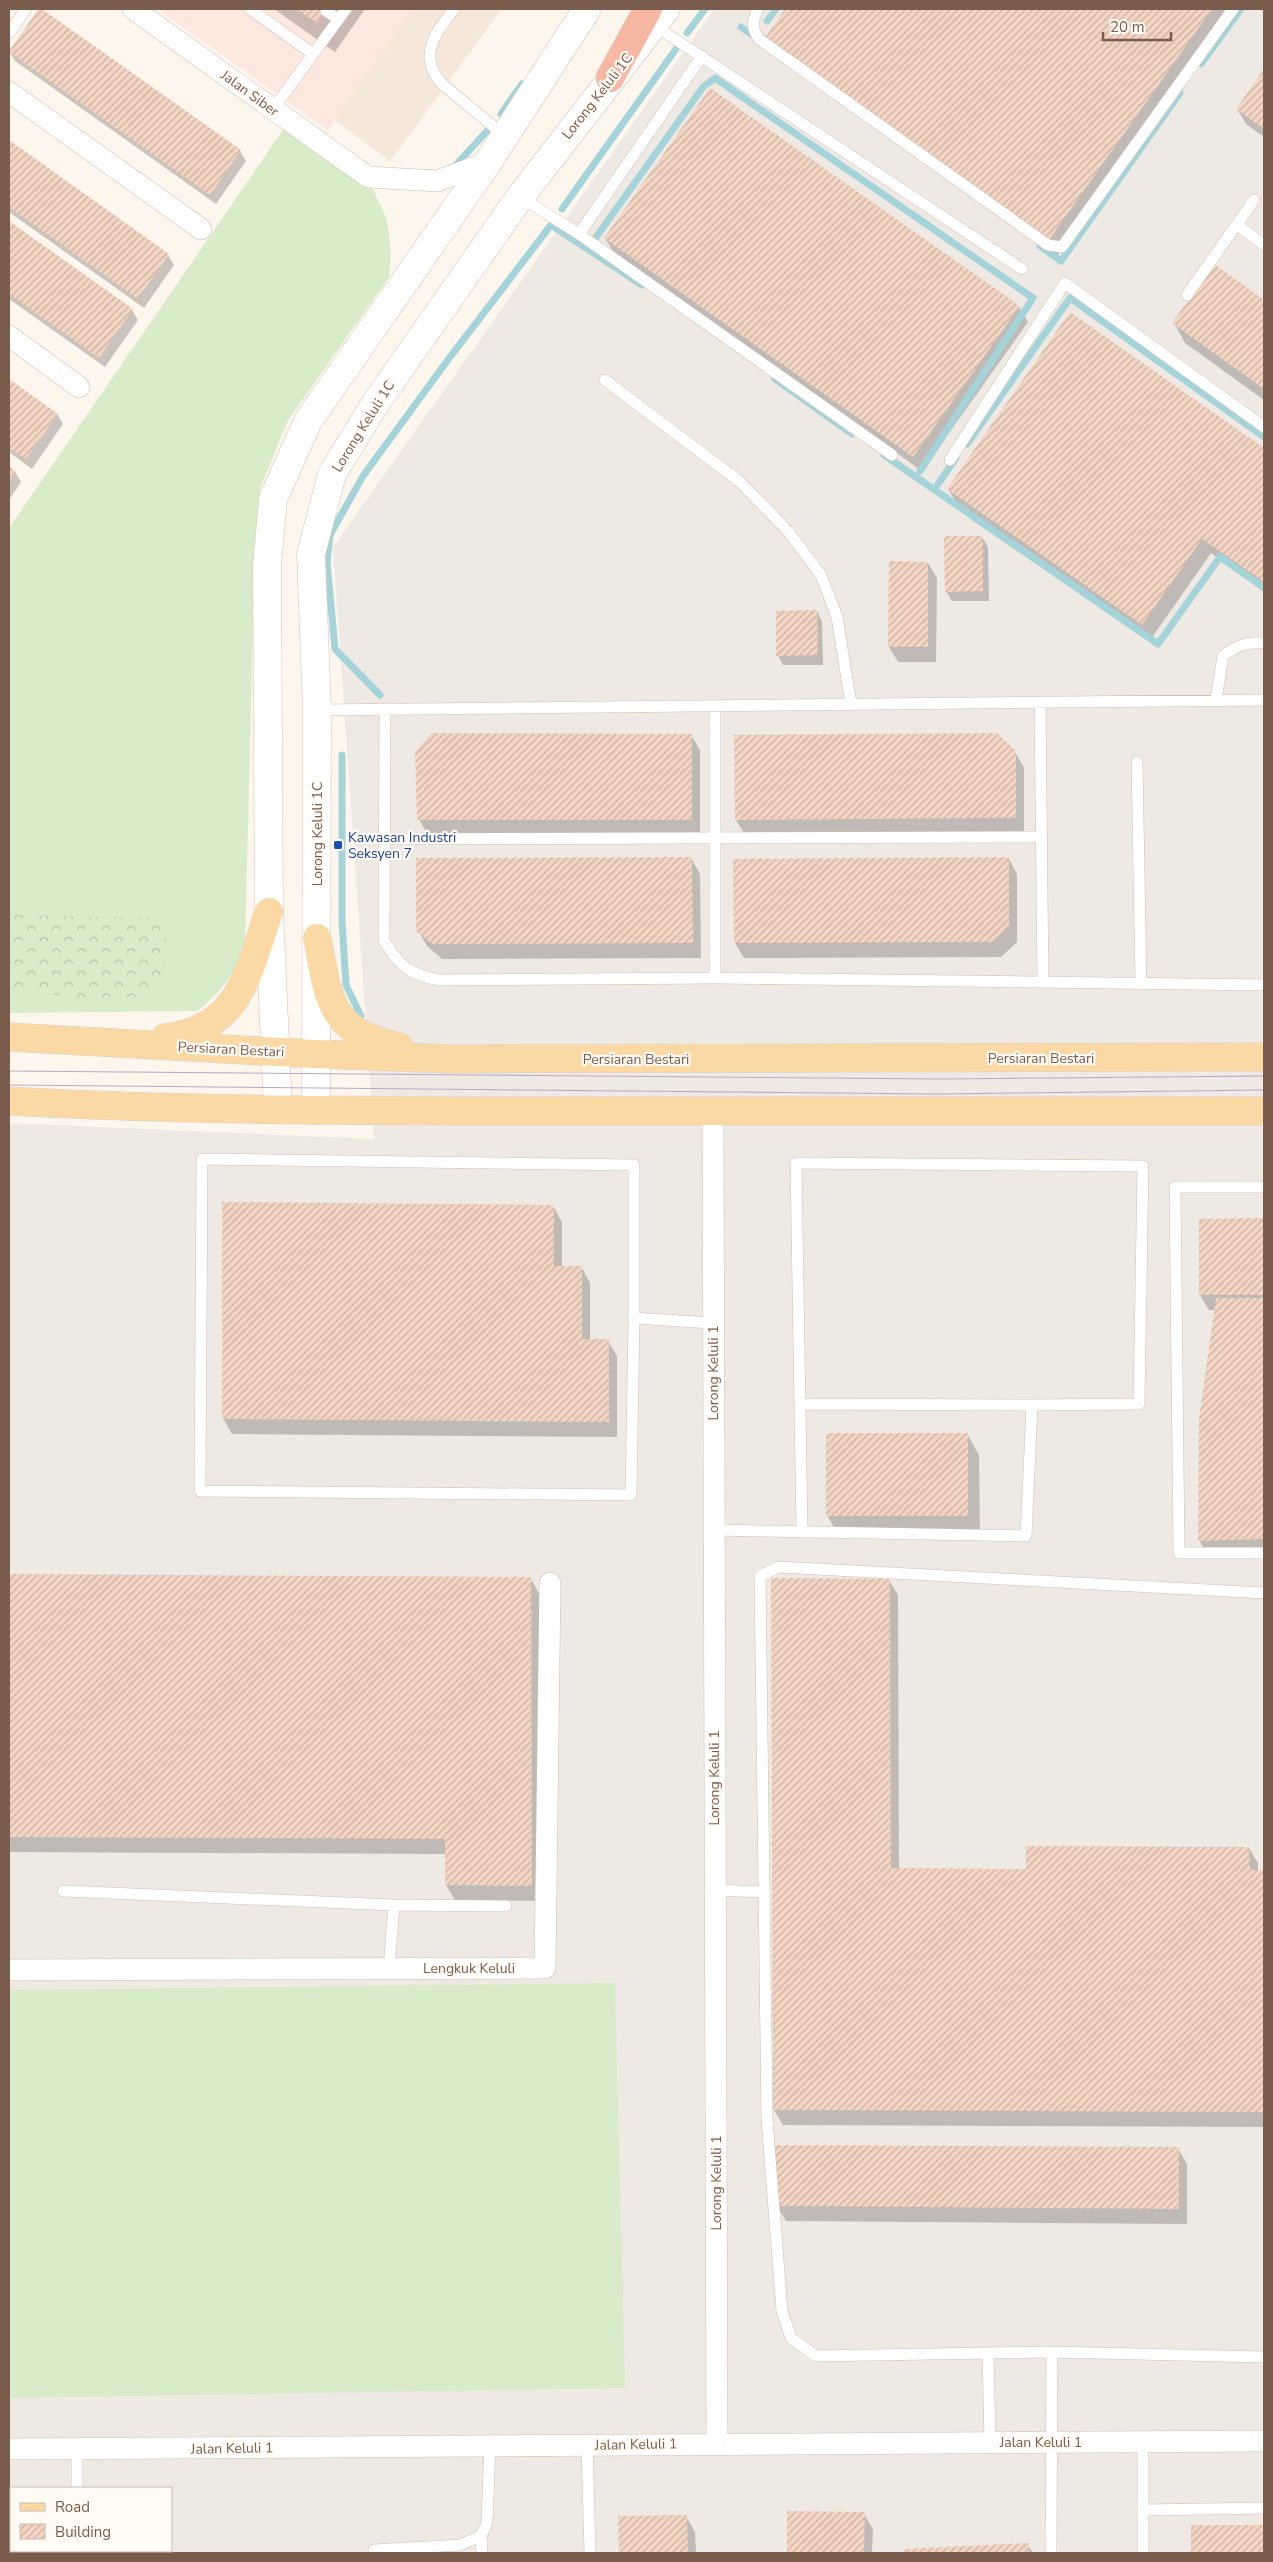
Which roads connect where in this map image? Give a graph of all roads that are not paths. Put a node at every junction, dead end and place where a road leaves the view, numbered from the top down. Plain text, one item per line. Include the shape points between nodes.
1 (26, 9) edge
2 (133, 9) edge
3 (250, 9) edge
4 (346, 9) edge
5 (454, 9) edge
6 (587, 9) edge
7 (758, 9) edge
8 (1233, 9) edge
9 (326, 11) dead end
10 (655, 14) edge
11 (338, 19) junction
12 (9, 33) edge
13 (313, 54) junction
14 (702, 56) junction
15 (610, 78) joint
16 (9, 92) edge
17 (274, 109) junction
18 (505, 136) junction
19 (488, 162) junction
20 (520, 197) junction
21 (1254, 200) dead end
22 (1237, 225) junction
23 (201, 229) dead end
24 (579, 234) junction
25 (1264, 245) edge
26 (1022, 269) dead end
27 (1187, 295) dead end
28 (9, 336) edge
29 (605, 380) dead end
30 (79, 386) dead end
31 (1264, 427) edge
32 (892, 455) dead end
33 (950, 460) dead end
34 (1264, 643) edge
35 (1216, 700) junction
36 (1264, 700) edge
37 (1040, 702) junction
38 (852, 704) junction
39 (715, 706) junction
40 (385, 709) junction
41 (316, 710) junction
42 (1137, 762) dead end
43 (1041, 837) junction
44 (715, 838) junction
45 (385, 839) junction
46 (269, 912) junction
47 (317, 938) junction
48 (715, 978) junction
49 (1043, 982) junction
50 (1141, 984) junction
51 (1264, 985) edge
52 (9, 1037) edge
53 (109, 1042) junction
54 (275, 1052) junction
55 (315, 1054) junction
56 (1264, 1057) edge
57 (451, 1058) junction
58 (9, 1101) edge
59 (278, 1109) junction
60 (316, 1110) junction
61 (1264, 1111) edge
62 (712, 1112) junction
63 (1264, 1187) edge
64 (634, 1318) junction
65 (712, 1323) junction
66 (800, 1404) junction
67 (1032, 1405) junction
68 (714, 1530) junction
69 (802, 1532) junction
70 (1264, 1553) edge
71 (550, 1583) dead end
72 (1264, 1593) edge
73 (715, 1890) junction
74 (63, 1891) dead end
75 (764, 1892) junction
76 (394, 1906) junction
77 (506, 1906) dead end
78 (389, 1968) junction
79 (9, 1970) edge
80 (1052, 2352) junction
81 (988, 2353) junction
82 (1264, 2357) edge
83 (1143, 2441) junction
84 (1264, 2441) edge
85 (990, 2442) junction
86 (1051, 2442) junction
87 (717, 2443) junction
88 (587, 2444) junction
89 (490, 2445) junction
90 (9, 2449) edge
91 (77, 2449) junction
92 (77, 2487) edge
93 (1264, 2508) edge
94 (1144, 2510) junction
95 (481, 2536) junction
96 (374, 2550) dead end
97 (482, 2553) edge
98 (590, 2553) edge
99 (1051, 2553) edge
100 (1143, 2553) edge

1 - 12 lane
2 - 17 street, Jalan Siber
3 - 13 lane
4 - 11 lane
5 - 18 lane via 438,30 428,59 434,75
6 - 18 street
7 - 8 lane via 752,23 760,40 1048,245 1062,248
9 - 11 lane
10 - 14 lane
10 - 15 highway
11 - 13 lane
13 - 17 lane
14 - 24 lane
14 - 26 lane
15 - 20 street, Lorong Keluli 1C
16 - 23 street
17 - 19 street, Jalan Siber via 368,176 437,182
18 - 19 street
19 - 46 street via 308,421 272,499 267,566
20 - 24 lane
20 - 41 street, Lorong Keluli 1C via 375,404 332,474 311,554
21 - 22 lane
22 - 25 lane
22 - 27 lane
24 - 32 lane
28 - 30 street
29 - 38 lane via 739,481 788,531 821,575 837,617
31 - 33 lane via 1065,283
34 - 35 lane via 1236,646 1223,656
35 - 36 lane
35 - 37 lane
37 - 38 lane
37 - 43 lane
38 - 39 lane
39 - 40 lane
39 - 44 lane
40 - 41 lane
40 - 45 lane
41 - 47 street, Lorong Keluli 1C
42 - 50 lane
43 - 44 lane
43 - 49 lane
44 - 45 lane
44 - 48 lane
45 - 48 lane via 384,941 398,962 414,974 438,980
46 - 53 main road via 243,988 216,1020 186,1035
46 - 54 street
47 - 55 street, Lorong Keluli 1C
47 - 57 main road via 328,997 343,1022 377,1042
48 - 49 lane
49 - 50 lane
50 - 51 lane
52 - 53 main road, Persiaran Bestari
53 - 54 main road, Persiaran Bestari
54 - 55 main road, Persiaran Bestari
54 - 59 street
55 - 57 main road, Persiaran Bestari
55 - 60 street, Lorong Keluli 1C
56 - 57 main road, Persiaran Bestari
58 - 59 main road
59 - 60 main road
60 - 62 main road
61 - 62 main road
62 - 65 street, Lorong Keluli 1
63 - 70 lane via 1175,1187 1178,1553
64 - 64 lane via 634,1166 202,1159 200,1492 631,1495
64 - 65 lane
65 - 68 street, Lorong Keluli 1
66 - 67 lane
66 - 67 lane via 796,1163 1143,1166 1139,1404
66 - 69 lane
67 - 69 lane via 1026,1536
68 - 69 lane
68 - 73 street, Lorong Keluli 1
71 - 78 street, Lengkuk Keluli via 545,1968
72 - 75 lane via 778,1567 760,1576
73 - 75 lane
73 - 87 street, Lorong Keluli 1
74 - 76 lane
75 - 81 lane via 767,2119 782,2311 791,2338 816,2356
76 - 77 lane
76 - 78 lane
78 - 79 street, Lengkuk Keluli
80 - 81 lane
80 - 82 lane
80 - 86 lane
81 - 85 lane
83 - 84 street, Jalan Keluli 1
83 - 86 street, Jalan Keluli 1
83 - 94 lane
85 - 86 street, Jalan Keluli 1
85 - 87 street, Jalan Keluli 1
86 - 99 lane
87 - 88 street, Jalan Keluli 1
88 - 89 street, Jalan Keluli 1
88 - 98 lane
89 - 91 street, Jalan Keluli 1
89 - 95 lane via 487,2523
90 - 91 street, Jalan Keluli 1
91 - 92 lane
93 - 94 lane
94 - 100 lane
95 - 96 lane via 460,2545
95 - 97 lane

